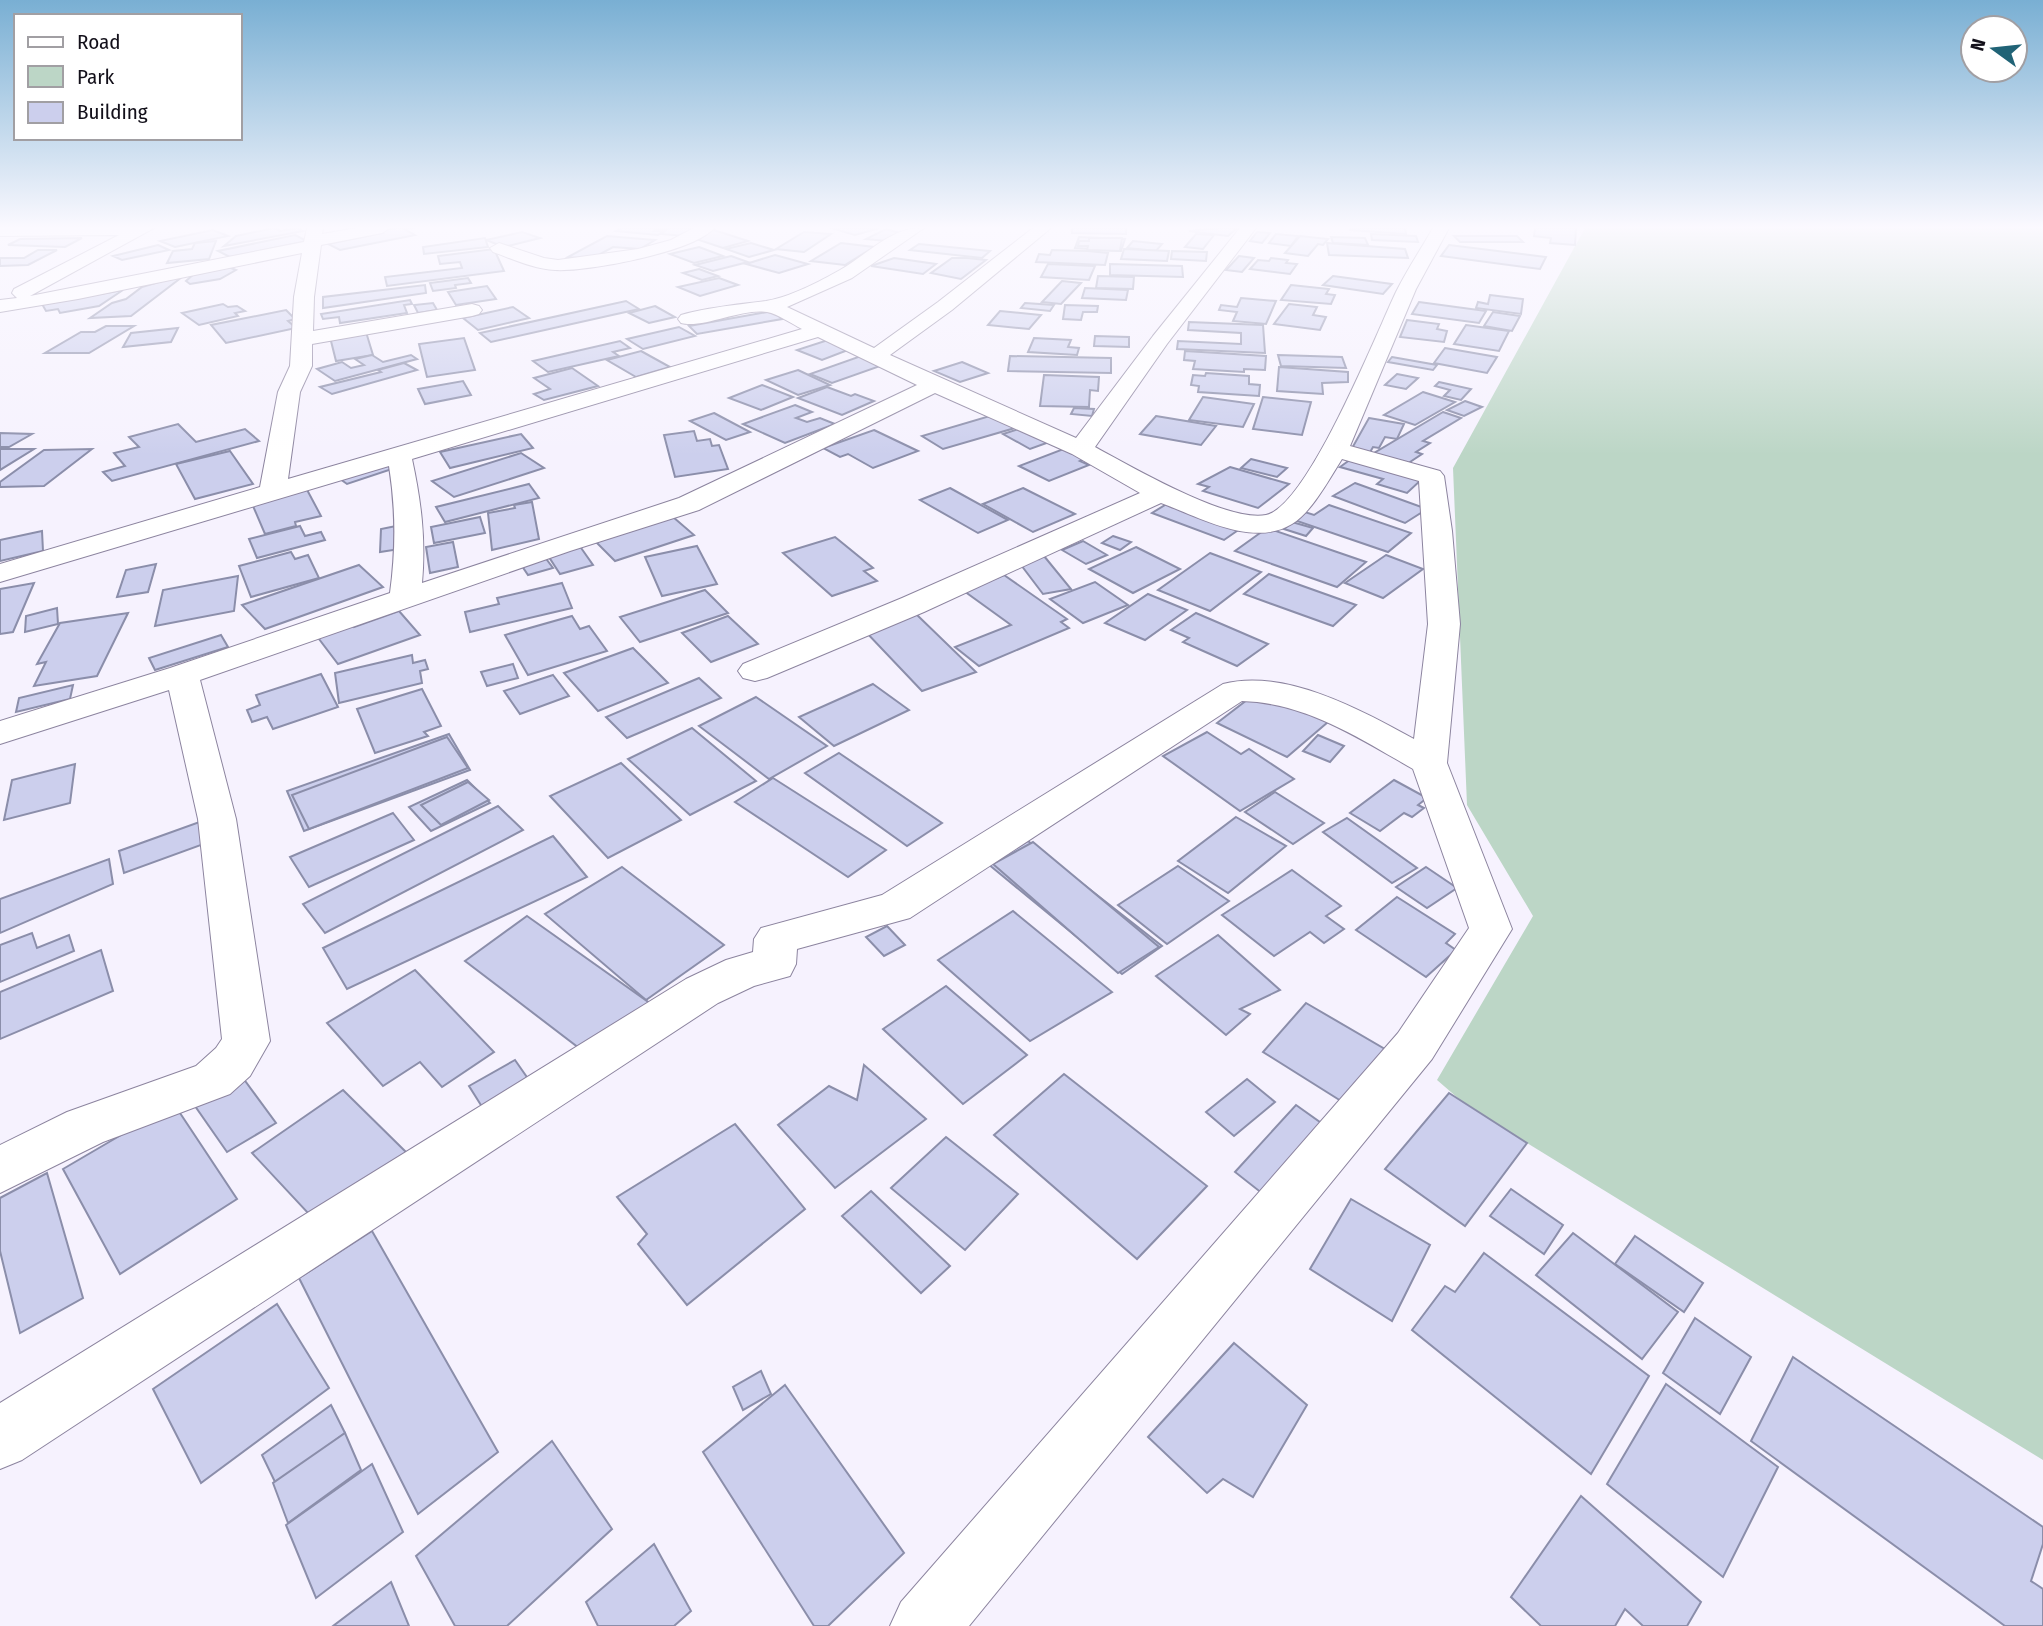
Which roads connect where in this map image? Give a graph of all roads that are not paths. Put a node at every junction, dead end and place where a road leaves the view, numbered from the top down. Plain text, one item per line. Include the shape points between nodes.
1 (304, 304) edge
2 (775, 304) edge
3 (948, 304) edge
4 (1188, 304) edge
5 (1400, 304) edge
6 (770, 306) junction
7 (471, 310) dead end
8 (688, 319) dead end
9 (820, 330) junction
10 (303, 339) junction
11 (876, 356) junction
12 (935, 385) junction
13 (1081, 449) junction
14 (1336, 450) junction
15 (399, 454) junction
16 (273, 491) junction
17 (1160, 494) junction
18 (0, 573) edge
19 (405, 598) junction
20 (755, 671) dead end
21 (182, 675) junction
22 (0, 733) edge
23 (1429, 763) junction
24 (0, 1170) edge
25 (0, 1438) edge
26 (925, 1626) edge

1 - 10 street
2 - 6 street
3 - 11 street
4 - 13 street
5 - 14 street
6 - 8 street
6 - 9 street
7 - 10 street
9 - 11 street
9 - 15 street
10 - 16 street
11 - 12 street
12 - 13 street
12 - 19 street via 689,504
13 - 17 street
14 - 17 street via 1302,499 1284,518 1268,524 1242,523
14 - 23 street via 1430,476 1444,624
15 - 16 street
15 - 19 street via 409,506
16 - 18 street
17 - 20 street
19 - 21 street
21 - 22 street
21 - 24 street via 217,819 246,1041 233,1062 213,1080 85,1127
23 - 25 street via 1316,704 1279,692 1234,691 895,907 776,939 774,964 702,990
23 - 26 street via 1491,929 1415,1046

